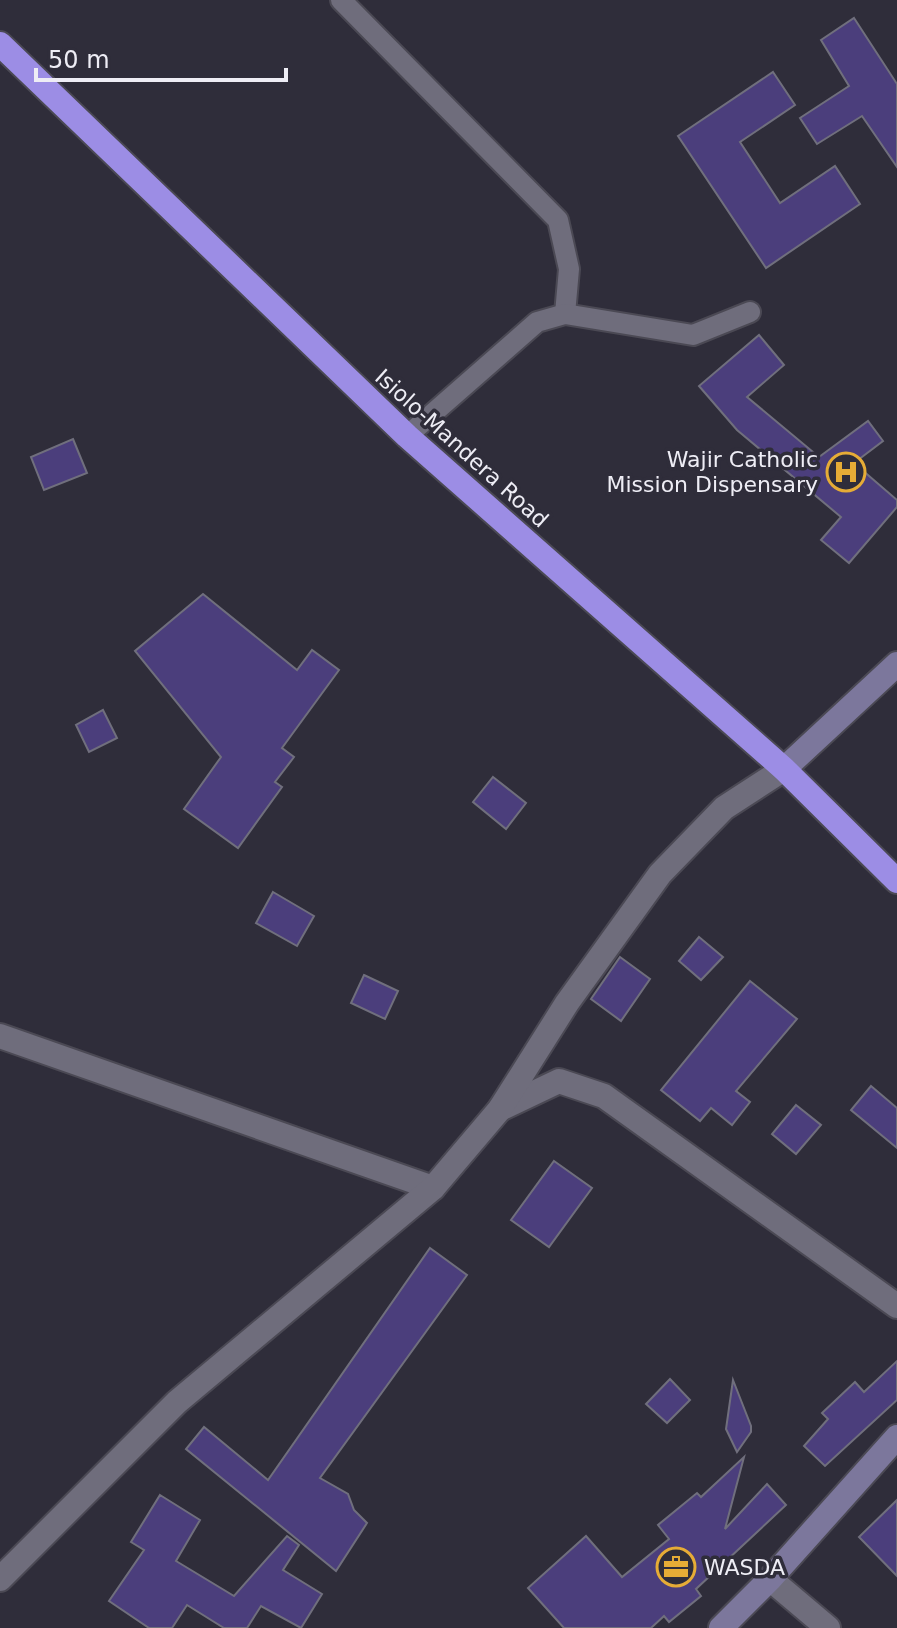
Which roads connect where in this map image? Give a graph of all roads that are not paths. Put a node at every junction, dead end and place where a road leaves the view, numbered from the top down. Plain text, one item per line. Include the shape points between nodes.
1 (341, 0) edge
2 (0, 44) edge
3 (750, 312) dead end
4 (565, 314) junction
5 (407, 436) junction
6 (897, 664) edge
7 (784, 769) junction
8 (897, 881) edge
9 (0, 1036) edge
10 (500, 1109) junction
11 (433, 1188) junction
12 (897, 1306) edge
13 (897, 1437) edge
14 (0, 1579) edge
15 (770, 1579) junction
16 (721, 1628) edge
17 (828, 1628) edge

1 - 4 lane via 558,220 569,269
2 - 5 highway, Isiolo-Mandera Road
3 - 4 lane via 693,335
4 - 5 lane via 537,322
5 - 7 highway, Isiolo-Mandera Road
6 - 7 main road
7 - 8 highway, Isiolo-Mandera Road
7 - 10 street via 724,808 660,874 567,1003
9 - 11 street
10 - 11 street
10 - 12 street via 559,1081 604,1096
11 - 14 street via 177,1402
13 - 15 main road
15 - 16 main road
15 - 17 street

